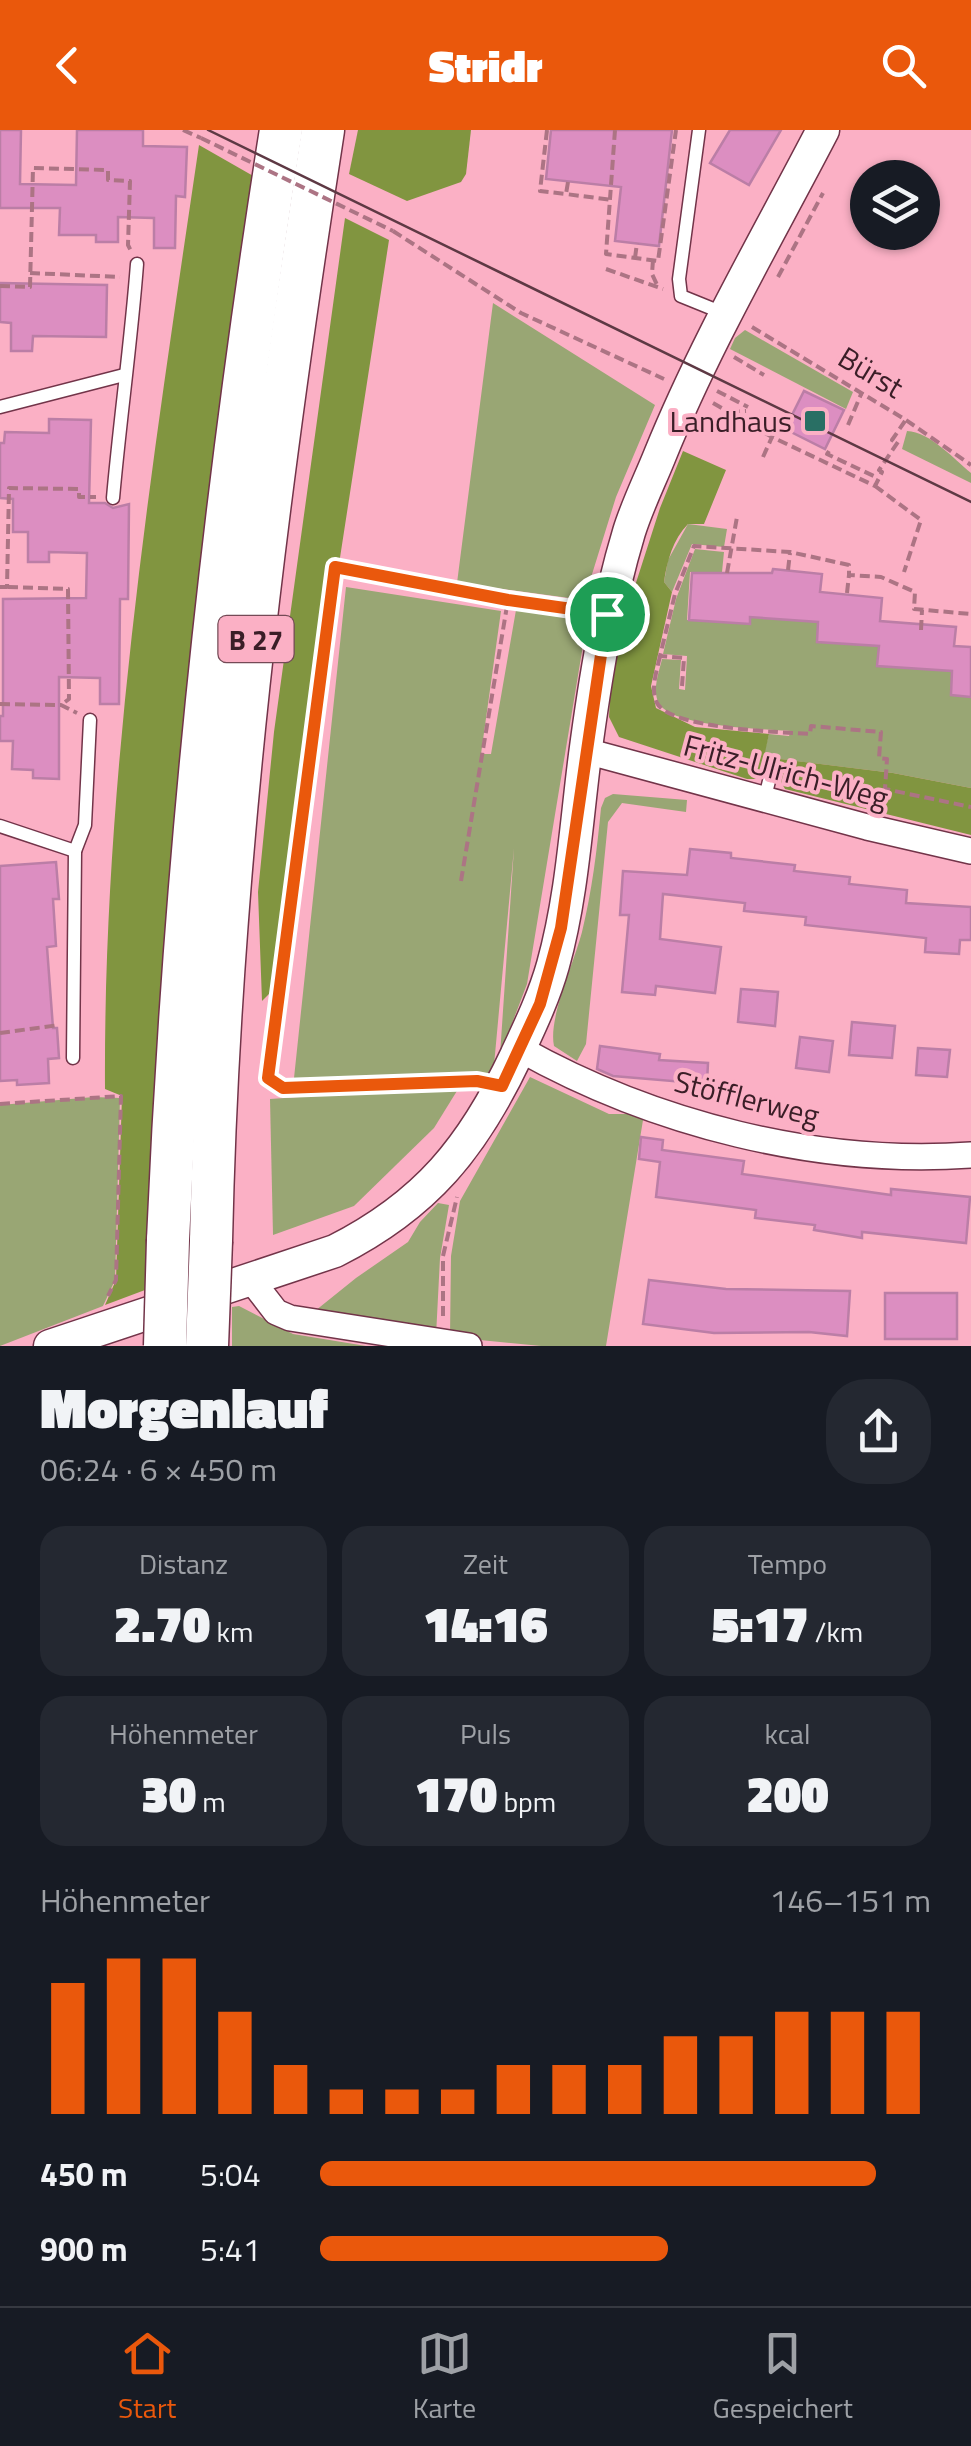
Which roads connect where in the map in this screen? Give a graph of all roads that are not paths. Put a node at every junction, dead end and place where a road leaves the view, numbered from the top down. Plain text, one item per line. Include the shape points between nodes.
1 (281, 130) edge
2 (323, 130) edge
3 (699, 130) edge
4 (823, 130) edge
5 (136, 271) road end
6 (735, 318) junction
7 (124, 375) junction
8 (0, 407) edge
9 (113, 498) road end
10 (90, 720) dead end
11 (586, 751) junction
12 (0, 826) edge
13 (75, 851) junction
14 (971, 851) edge
15 (520, 1049) junction
16 (73, 1058) dead end
17 (268, 1078) road end
18 (502, 1086) junction
19 (971, 1155) edge
20 (252, 1281) junction
21 (65, 1341) edge
22 (456, 1345) edge
23 (165, 1346) edge
24 (207, 1346) edge

1 - 23 highway, B 27, bridge via 203,730 176,1066
2 - 24 highway, B 27, bridge via 235,824
3 - 6 lane via 681,296
4 - 6 street
5 - 7 lane
6 - 11 street via 630,528 607,614
7 - 8 lane
7 - 9 lane
10 - 13 lane via 85,825
11 - 14 street, Fritz-Ulrich-Weg via 767,789
11 - 15 street via 561,928
12 - 13 lane
13 - 16 lane
15 - 18 street
15 - 19 street, Stöfflerweg via 593,1085 714,1126 857,1155
17 - 18 lane via 283,1088 477,1081
18 - 20 street via 463,1151 415,1200 350,1244
20 - 21 street
20 - 22 street via 276,1312 290,1318

